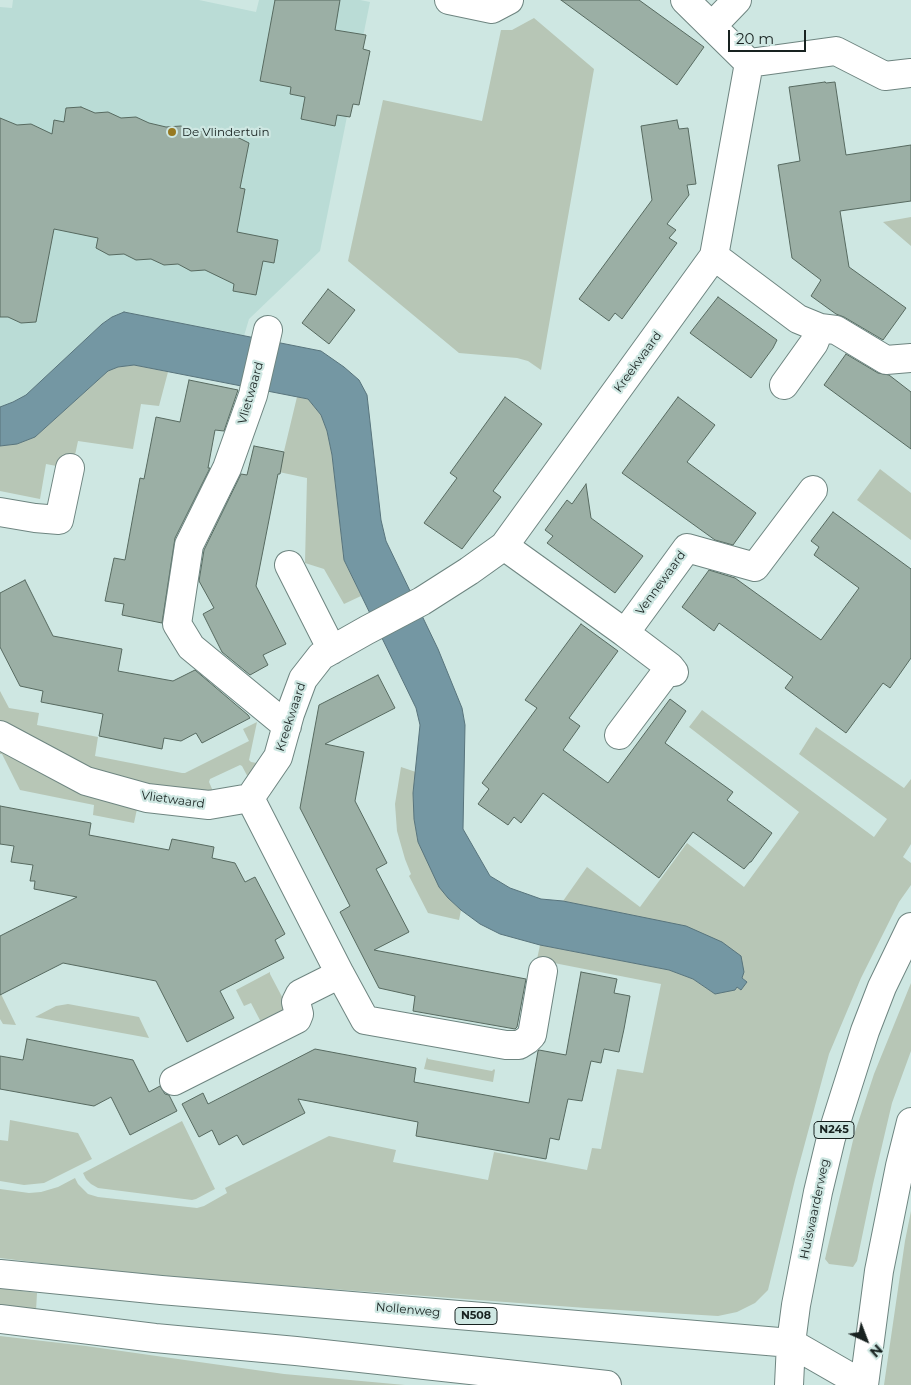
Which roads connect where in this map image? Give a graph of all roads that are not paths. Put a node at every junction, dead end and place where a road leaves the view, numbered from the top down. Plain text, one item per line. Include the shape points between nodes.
1 (449, 0) edge
2 (509, 0) edge
3 (685, 0) edge
4 (737, 0) edge
5 (712, 26) junction
6 (748, 63) junction
7 (911, 73) edge
8 (714, 256) junction
9 (820, 328) junction
10 (268, 330) dead end
11 (911, 358) edge
12 (784, 385) dead end
13 (70, 468) dead end
14 (812, 490) dead end
15 (0, 512) edge
16 (504, 546) junction
17 (289, 565) dead end
18 (625, 633) junction
19 (332, 650) junction
20 (287, 726) junction
21 (0, 735) edge
22 (619, 735) dead end
23 (250, 798) junction
24 (911, 927) edge
25 (543, 971) dead end
26 (340, 974) junction
27 (174, 1081) dead end
28 (911, 1122) edge
29 (0, 1274) edge
30 (0, 1319) edge
31 (791, 1343) junction
32 (608, 1385) edge
33 (789, 1385) edge
34 (864, 1385) edge

1 - 2 main road via 492,9
3 - 5 main road
4 - 5 main road
5 - 6 main road
6 - 7 main road via 836,51 885,76
6 - 8 main road, Kreekwaard
8 - 9 main road via 798,319
8 - 16 main road, Kreekwaard
9 - 11 main road via 836,330 886,360
9 - 12 main road via 814,344
10 - 20 main road, Vlietwaard via 252,395 228,468 189,545 177,624 191,647
13 - 15 main road via 59,520
14 - 18 main road, Vennewaard via 755,567 687,548
16 - 18 main road
16 - 19 main road, Kreekwaard via 422,601
17 - 19 main road
18 - 22 main road via 672,669
19 - 20 main road, Kreekwaard via 321,656 303,679
20 - 23 main road, Kreekwaard via 278,757
21 - 23 main road, Vlietwaard via 86,781 147,798 208,805
23 - 26 main road
24 - 31 main road, Huiswaarderweg / N245 via 864,1031 834,1129 804,1257
25 - 26 main road via 532,1035 519,1044 506,1045 365,1020
26 - 27 main road via 300,994 296,1002 297,1019
28 - 34 main road via 879,1271
29 - 31 main road, Nollenweg / N508
30 - 32 main road
31 - 33 main road, Huiswaarderweg / N245
31 - 34 main road, Nollenweg / N508

